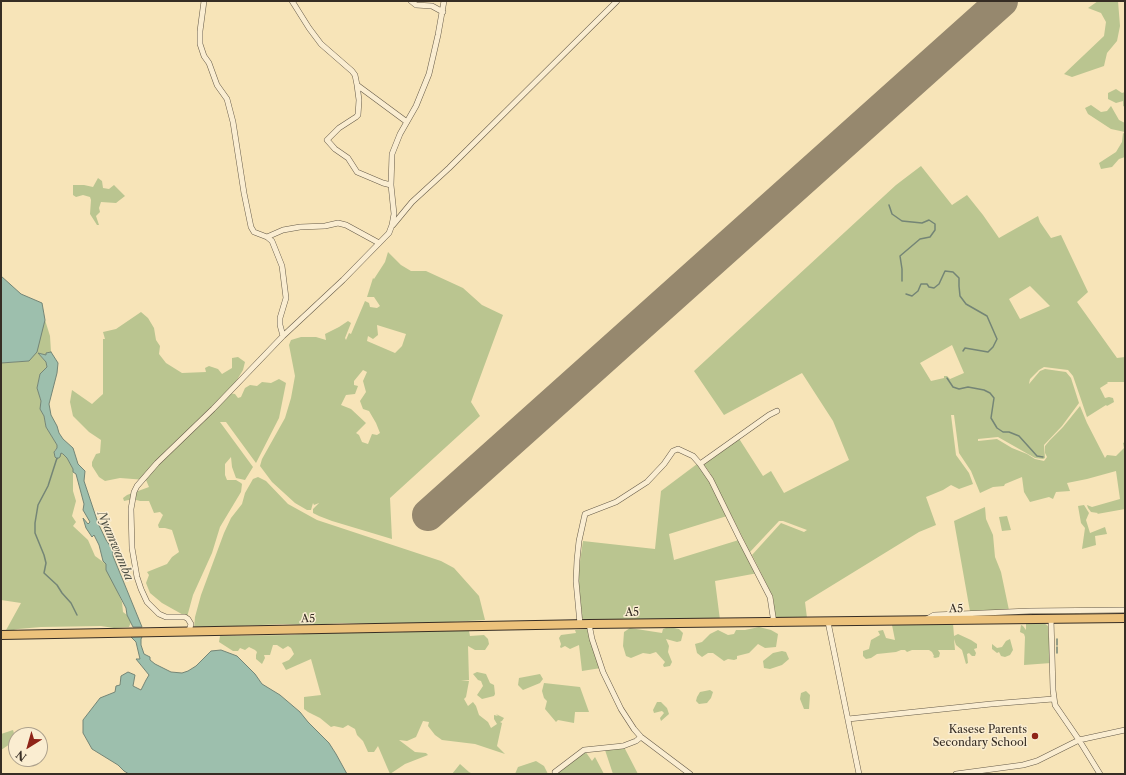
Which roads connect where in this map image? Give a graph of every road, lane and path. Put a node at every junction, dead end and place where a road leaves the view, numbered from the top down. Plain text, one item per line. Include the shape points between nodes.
1 (204, 1) edge
2 (292, 1) edge
3 (411, 1) edge
4 (444, 1) edge
5 (617, 1) edge
6 (443, 12) junction
7 (357, 85) junction
8 (406, 122) junction
9 (391, 185) junction
10 (392, 225) junction
11 (267, 237) junction
12 (378, 243) junction
13 (284, 336) junction
14 (777, 412) dead end
15 (700, 464) junction
16 (1125, 610) edge
17 (1125, 618) edge
18 (1051, 619) junction
19 (925, 620) junction
20 (828, 622) junction
21 (774, 623) junction
22 (580, 624) junction
23 (589, 624) junction
24 (189, 631) junction
25 (1, 635) edge
26 (1054, 699) junction
27 (848, 719) junction
28 (1125, 730) edge
29 (641, 737) junction
30 (1079, 740) junction
31 (555, 772) dead end
32 (690, 774) edge
33 (859, 774) edge
34 (956, 774) edge
35 (1100, 774) edge

1 - 11 street via 200,44 217,85 228,99 251,227 254,232
2 - 7 street via 321,44 352,71
3 - 6 street via 416,5 432,6
4 - 6 street
5 - 10 street via 412,202
6 - 8 street via 430,74
7 - 8 street
7 - 9 street via 358,115 327,140 348,158 357,172
8 - 9 street via 392,154
9 - 10 street via 394,214
10 - 12 street via 389,233
11 - 12 street via 283,230 338,223
11 - 13 street via 275,246 282,266 286,300 280,321
12 - 13 street
13 - 24 street via 152,468 137,486 132,498 132,548 141,590 147,602 159,614 166,617 186,617 191,624
14 - 15 street
15 - 21 street via 711,480 770,597
15 - 22 street via 692,456 678,449 673,451 647,482 616,502 585,514 579,541 576,581
16 - 19 street via 934,615
17 - 18 highway, A5 / A5
18 - 19 highway, A5 / A5
18 - 26 street
19 - 20 highway, A5 / A5
20 - 21 highway, A5 / A5
20 - 27 street
21 - 23 highway, A5 / A5
22 - 23 highway, A5 / A5
22 - 24 highway, A5 / A5
23 - 29 street via 609,686 626,717
24 - 25 highway, A5 / A5
26 - 27 street
26 - 30 street via 1058,711
27 - 33 street
28 - 30 street
29 - 31 street via 623,746 584,750
29 - 32 street
30 - 34 street via 1037,761
30 - 35 street

